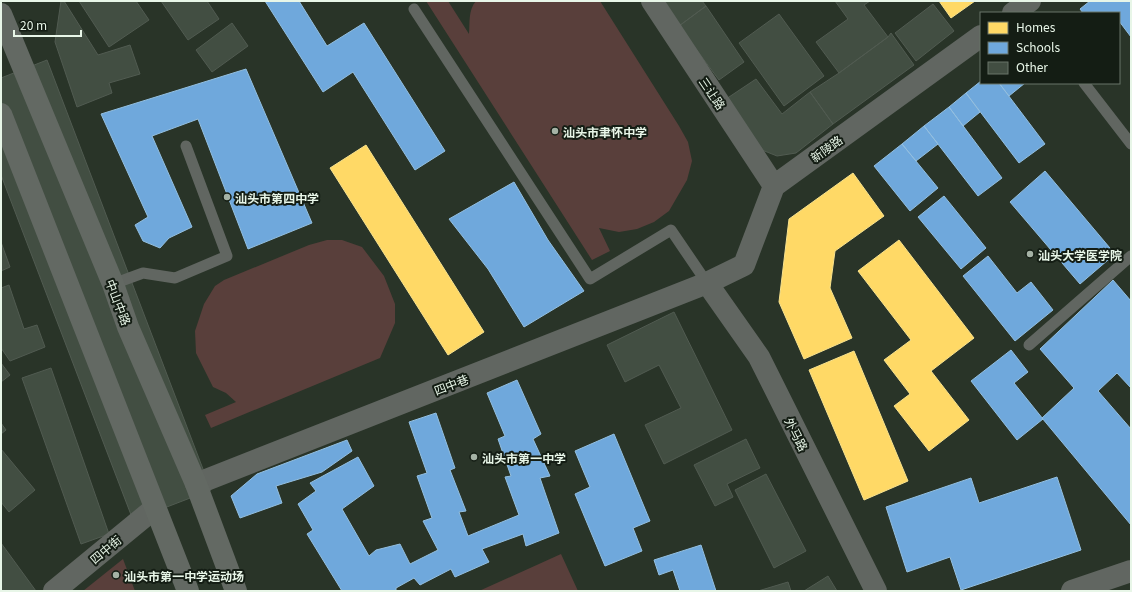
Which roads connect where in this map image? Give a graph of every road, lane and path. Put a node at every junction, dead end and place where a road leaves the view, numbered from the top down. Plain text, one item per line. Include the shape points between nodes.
1 (652, 1) edge
2 (414, 9) dead end
3 (1, 14) edge
4 (980, 37) edge
5 (1085, 84) edge
6 (1, 114) edge
7 (1131, 144) edge
8 (186, 146) dead end
9 (774, 186) junction
10 (1131, 256) edge
11 (707, 283) junction
12 (113, 284) junction
13 (1029, 345) dead end
14 (196, 484) junction
15 (155, 508) junction
16 (1131, 571) edge
17 (54, 591) edge
18 (188, 591) edge
19 (236, 591) edge
20 (876, 591) edge
21 (1072, 591) edge

1 - 9 street, 三让路
2 - 11 lane via 590,279 671,230
3 - 12 main road, 中山中路
4 - 9 street, 新陵路
5 - 7 lane
6 - 15 main road
8 - 12 lane via 227,256 175,278 143,273
9 - 11 street via 744,265
10 - 13 lane
11 - 14 street, 四中巷
11 - 20 street, 外马路 via 759,357
12 - 14 main road, 中山中路 via 128,327
14 - 19 main road, 中山中路
15 - 17 street, 四中街
15 - 18 main road
16 - 21 street

